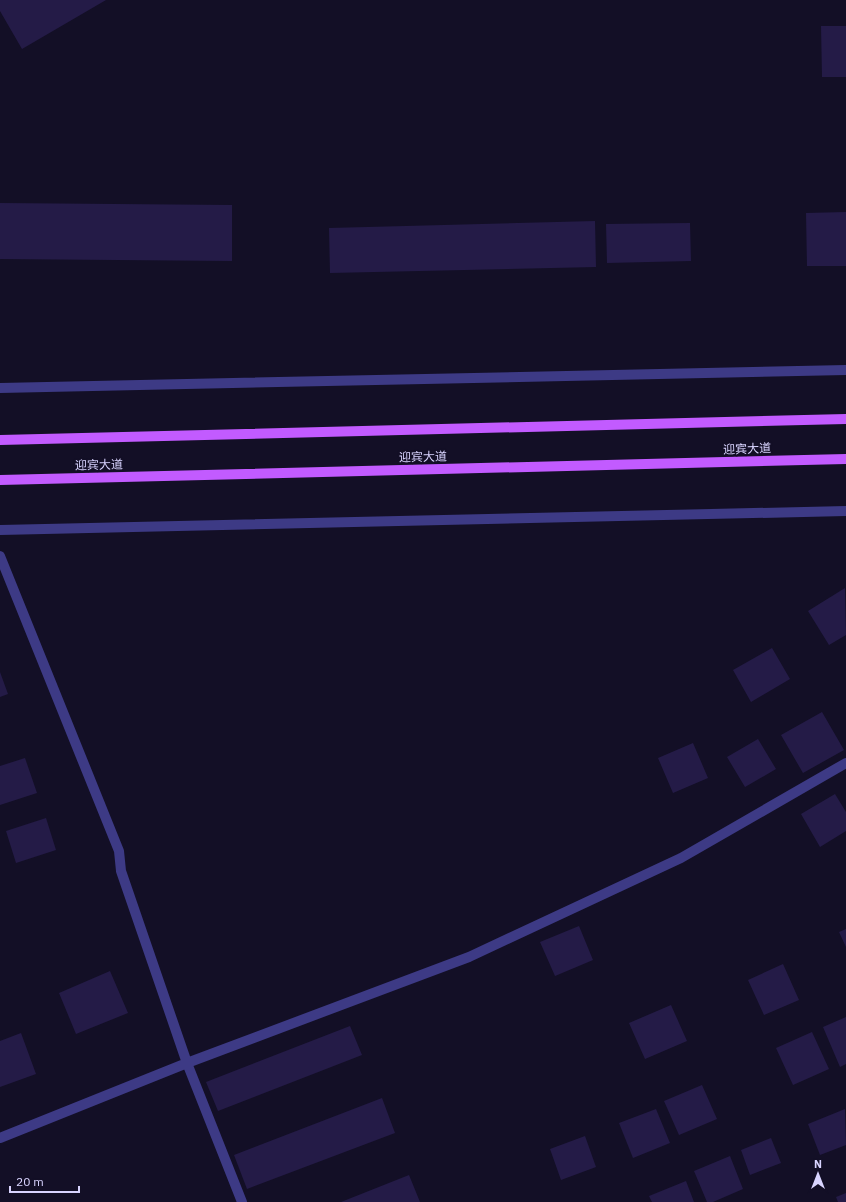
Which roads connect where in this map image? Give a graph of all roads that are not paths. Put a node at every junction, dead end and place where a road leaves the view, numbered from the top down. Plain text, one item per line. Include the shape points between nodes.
1 (846, 370) edge
2 (0, 388) edge
3 (846, 419) edge
4 (0, 440) edge
5 (846, 459) edge
6 (0, 480) edge
7 (846, 511) edge
8 (0, 530) edge
9 (0, 556) edge
10 (846, 763) edge
11 (187, 1063) junction
12 (0, 1138) edge
13 (242, 1202) edge

1 - 2 street
3 - 4 main road
5 - 6 main road, 迎宾大道
7 - 8 street
9 - 11 street via 119,851 121,871
10 - 11 street via 681,858 469,957
11 - 12 street
11 - 13 street

